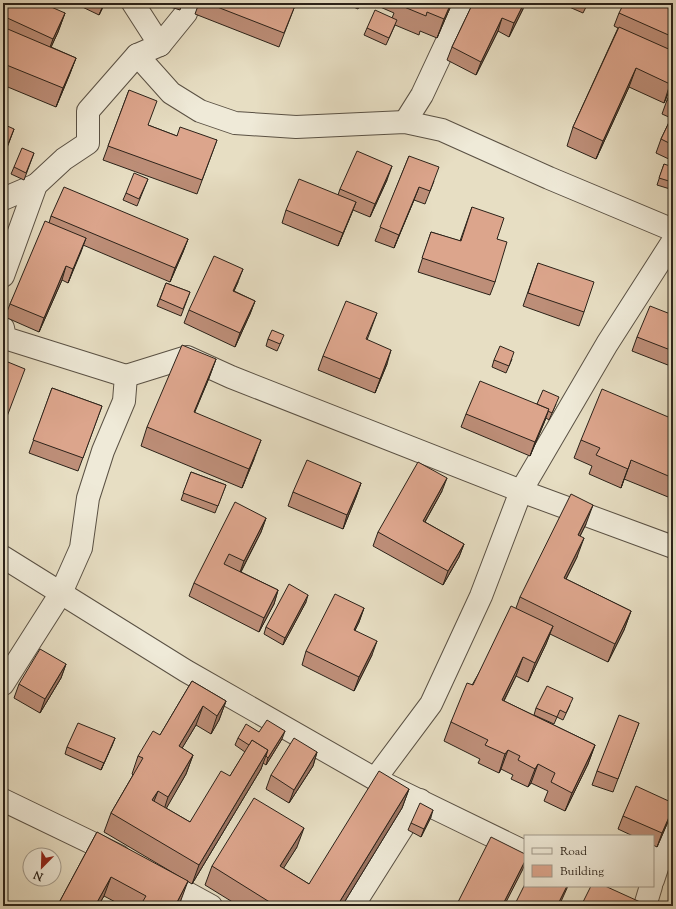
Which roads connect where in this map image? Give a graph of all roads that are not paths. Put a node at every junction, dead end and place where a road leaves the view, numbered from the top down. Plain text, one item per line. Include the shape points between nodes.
1 (133, 3) edge
2 (189, 3) edge
3 (465, 3) edge
4 (160, 46) junction
5 (136, 55) junction
6 (405, 122) junction
7 (36, 185) junction
8 (3, 199) edge
9 (673, 230) edge
10 (673, 241) edge
11 (3, 276) edge
12 (3, 328) edge
13 (126, 376) junction
14 (522, 491) junction
15 (673, 546) edge
16 (3, 557) edge
17 (61, 593) junction
18 (3, 684) edge
19 (375, 779) junction
20 (3, 800) edge
21 (420, 800) junction
22 (673, 820) edge
23 (524, 852) edge
24 (654, 877) edge
25 (650, 887) edge
26 (635, 905) edge
27 (211, 906) edge
28 (354, 906) edge

1 - 4 street
2 - 4 street via 186,13
3 - 6 street via 422,95
4 - 5 street
5 - 6 street via 171,93 200,111 235,123 296,126
5 - 7 street via 88,110 88,143 64,159
6 - 9 street via 442,130
7 - 8 street
7 - 11 street
10 - 14 street via 607,344
12 - 13 street via 5,338
13 - 14 street via 187,357 231,377
13 - 17 street via 124,401 103,451 88,498 81,548
14 - 15 street
14 - 19 street via 481,596 431,704
16 - 17 street
17 - 18 street
17 - 19 street via 186,670
19 - 21 street
20 - 27 street
21 - 23 street
21 - 28 street
22 - 24 street
25 - 26 street

